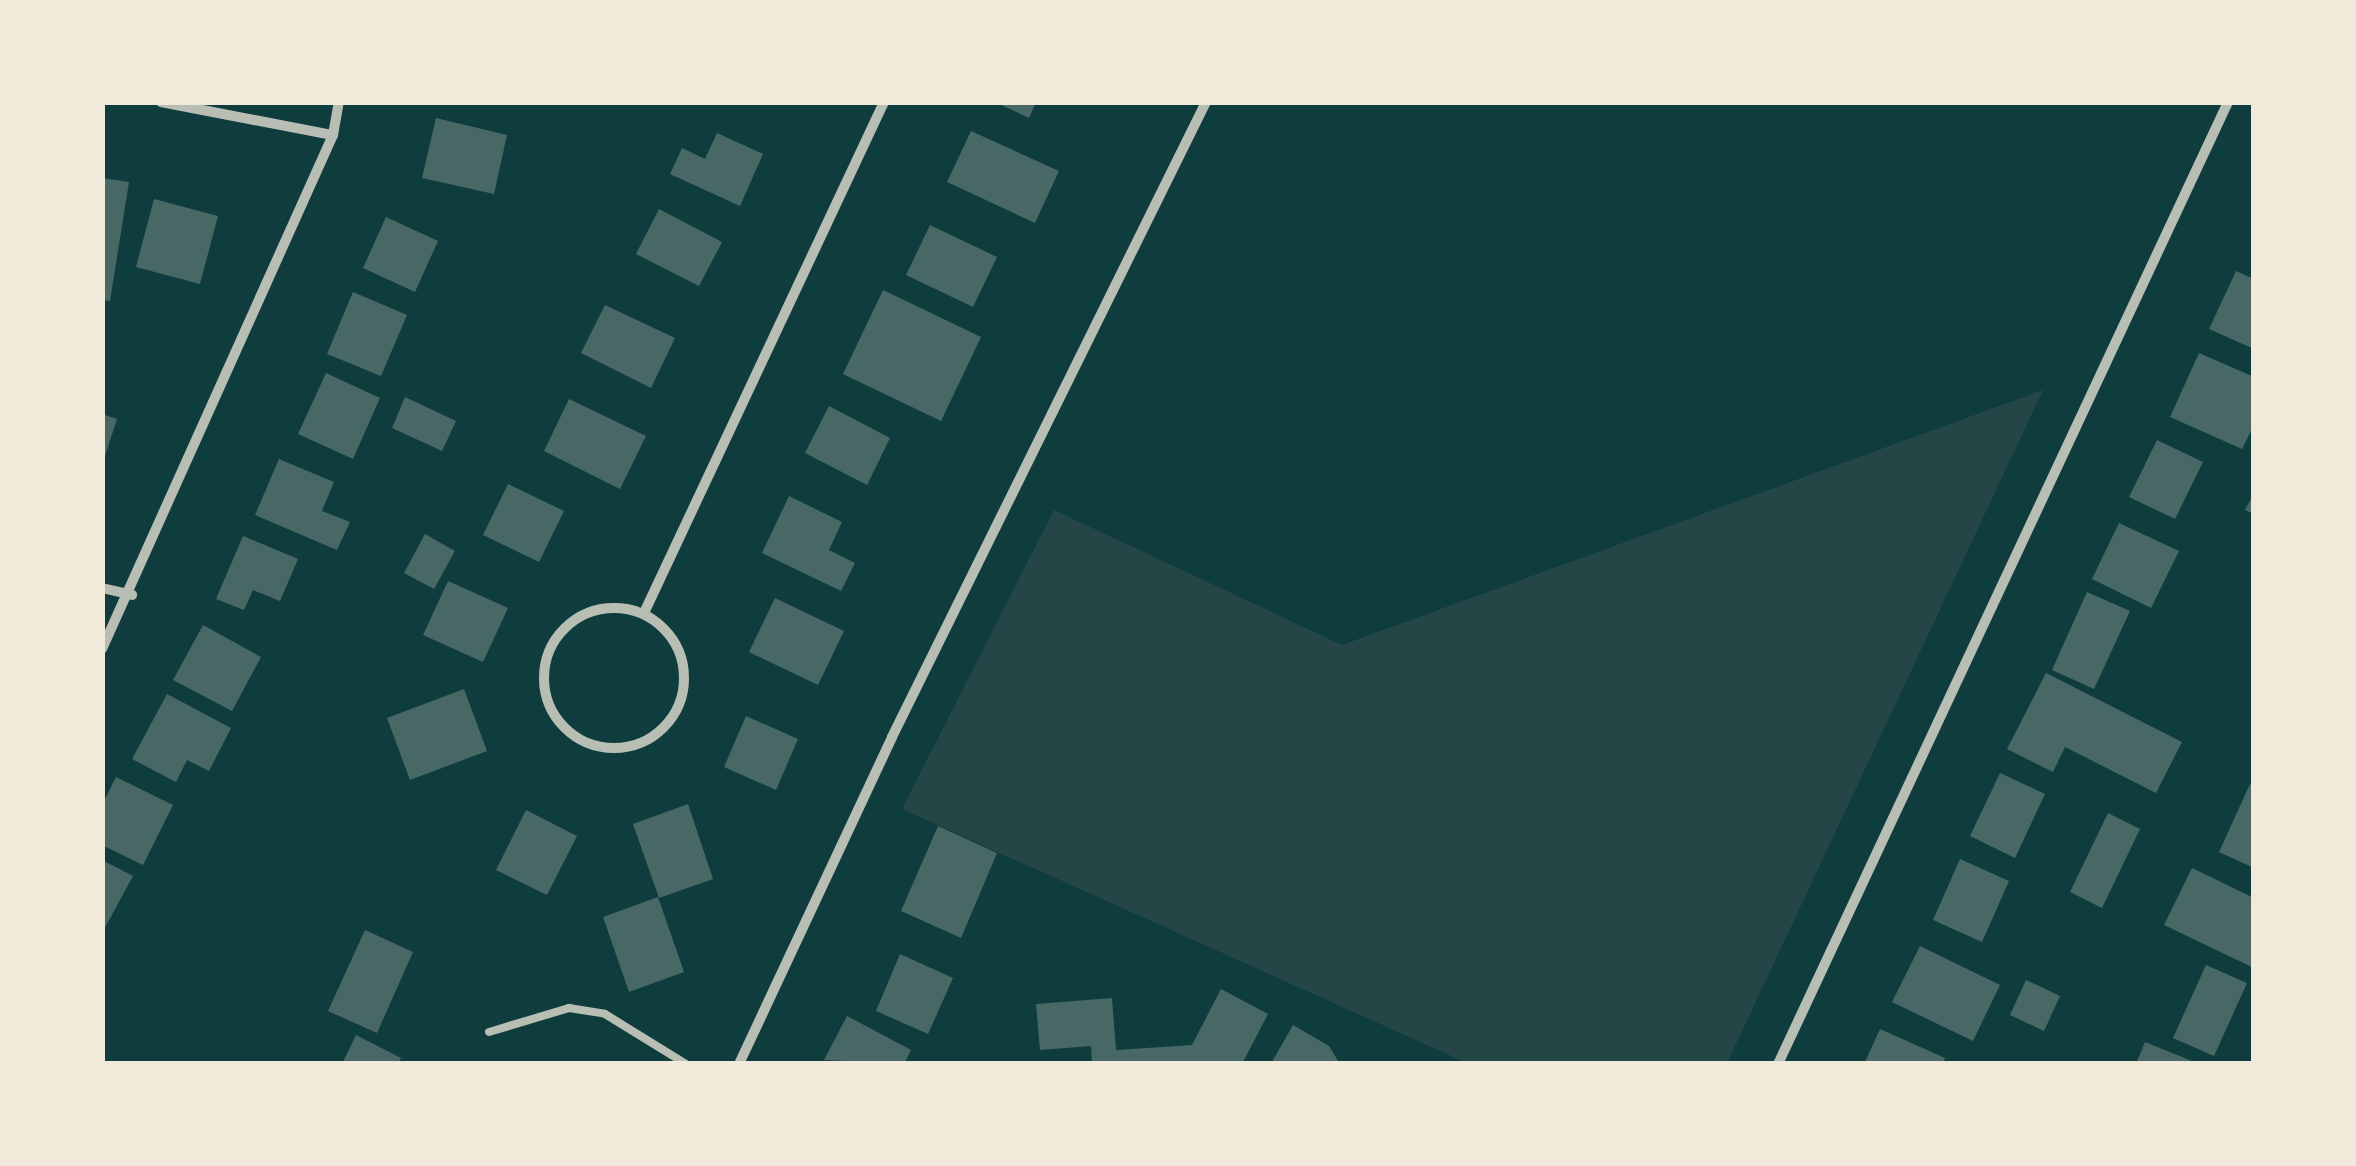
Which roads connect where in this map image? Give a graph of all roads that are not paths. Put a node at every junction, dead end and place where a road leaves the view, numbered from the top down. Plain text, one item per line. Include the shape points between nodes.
1 (161, 102) edge
2 (340, 102) edge
3 (884, 102) edge
4 (1206, 102) edge
5 (2228, 102) edge
6 (333, 134) junction
7 (102, 588) edge
8 (132, 595) junction
9 (644, 614) junction
10 (102, 649) edge
11 (489, 1032) dead end
12 (686, 1064) edge
13 (739, 1064) edge
14 (1778, 1064) edge

1 - 6 street
2 - 6 street
3 - 9 street
4 - 13 street via 892,737
5 - 14 street
6 - 8 street
7 - 8 street
8 - 10 street
9 - 9 street via 605,608 577,618 555,639 544,668 546,697 567,731 584,742 614,748 643,742 678,708 682,658 674,640
11 - 12 lane via 568,1008 604,1014

